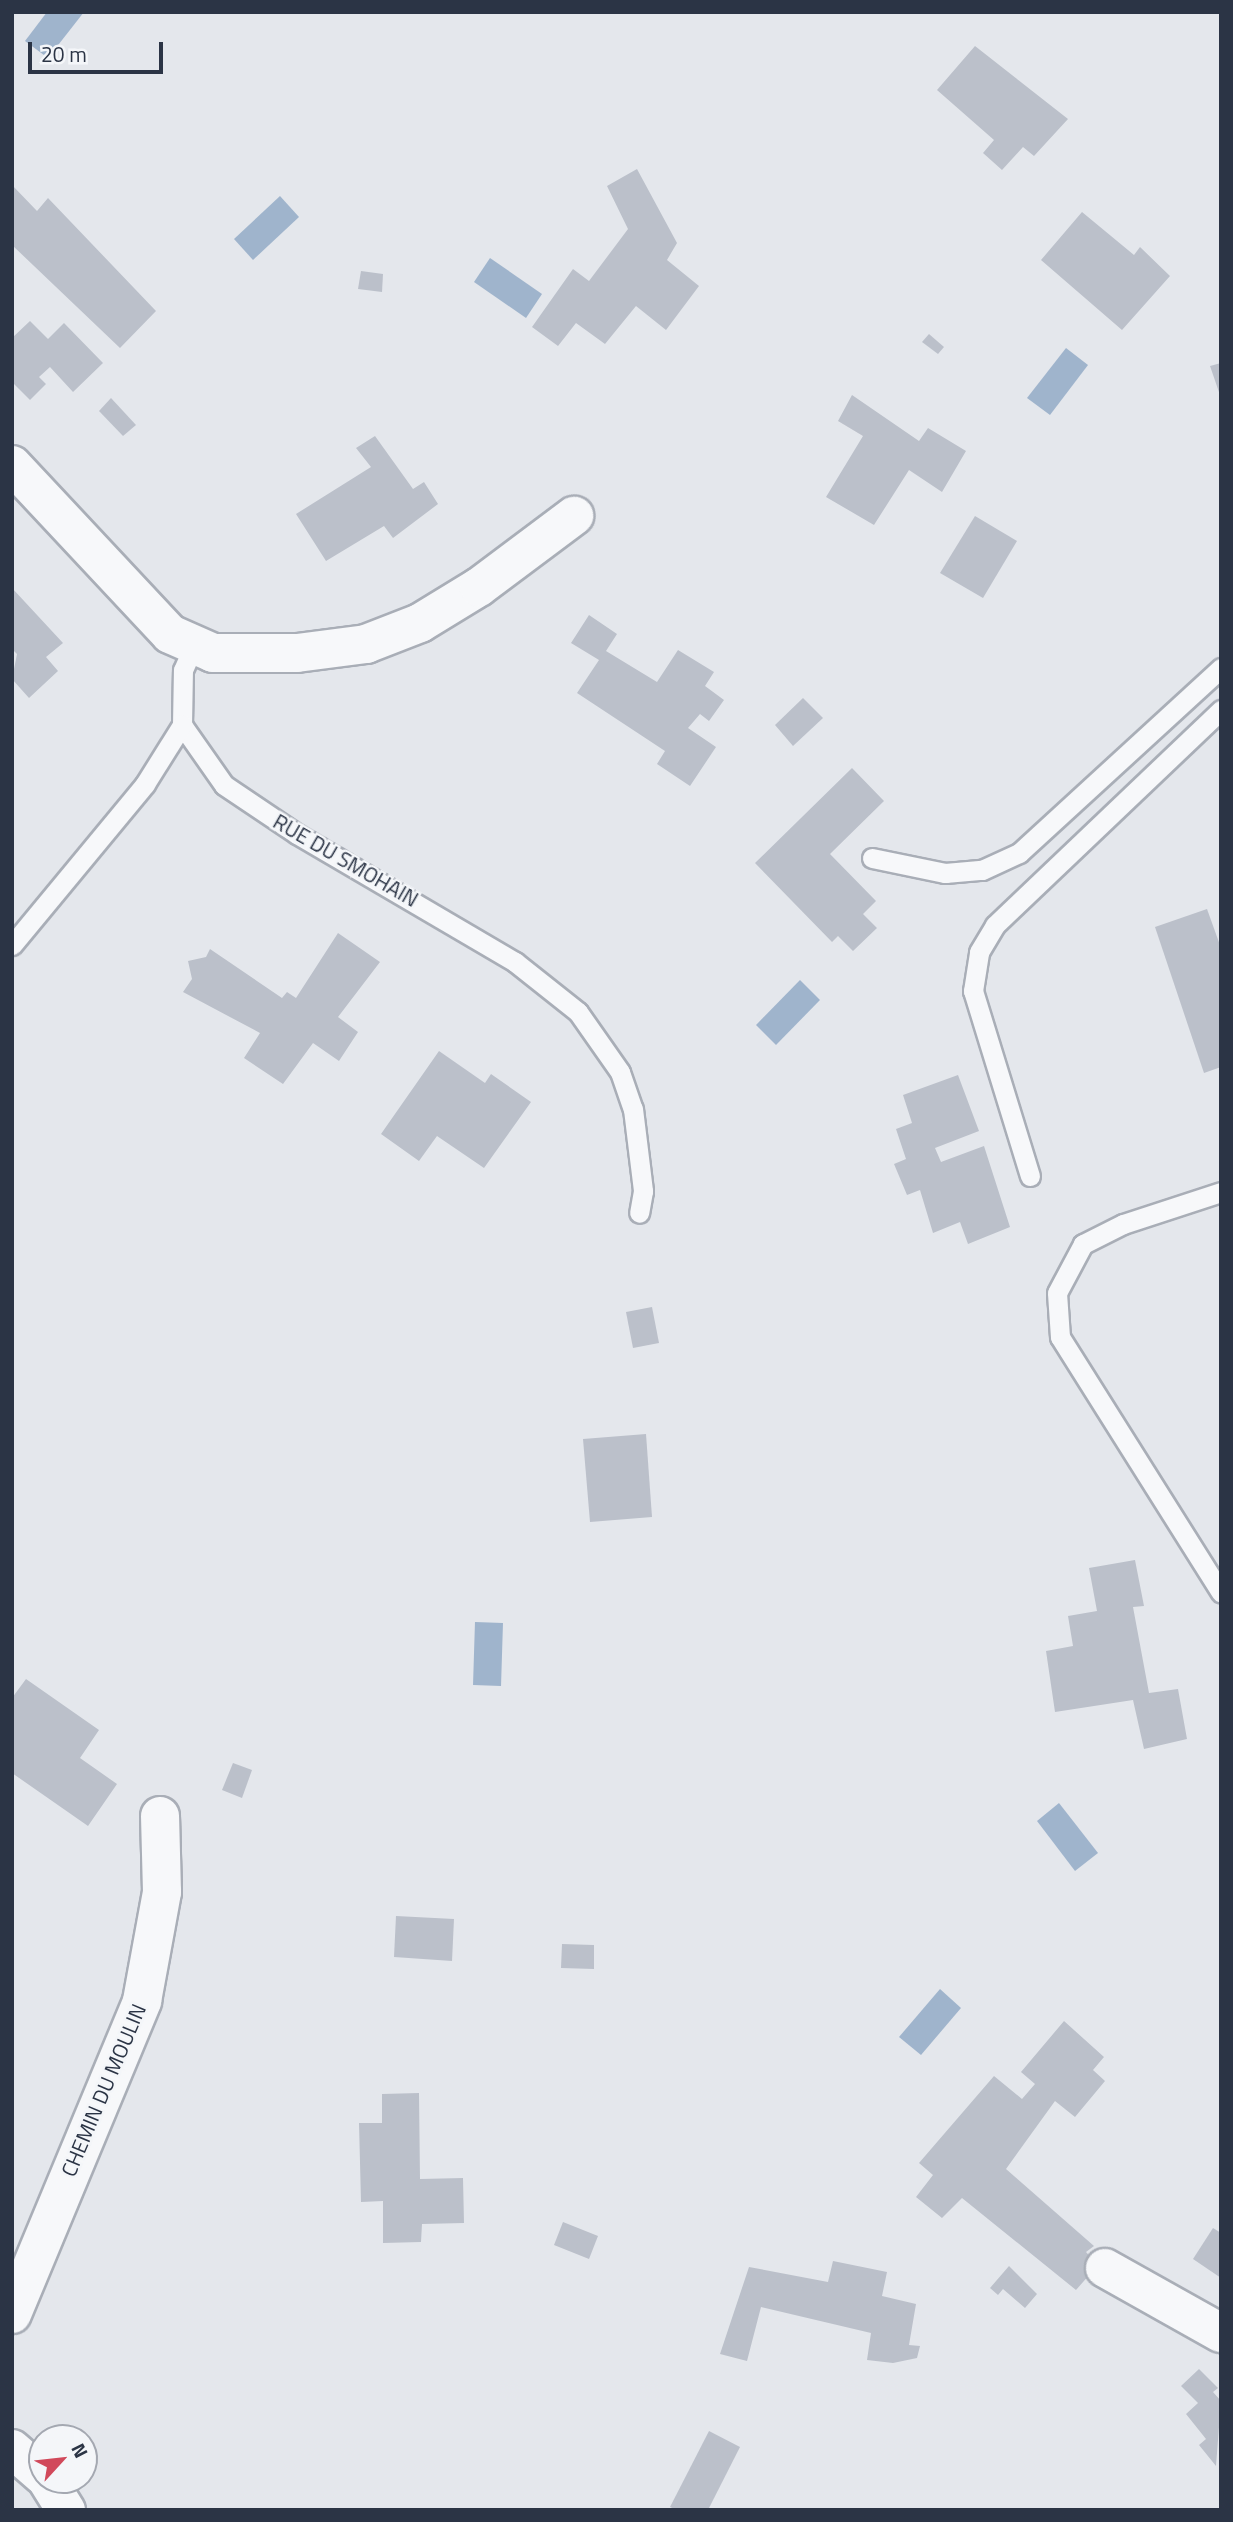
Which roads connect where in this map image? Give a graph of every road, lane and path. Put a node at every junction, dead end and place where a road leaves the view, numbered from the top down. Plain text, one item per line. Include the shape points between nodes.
1 (12, 465) edge
2 (574, 516) dead end
3 (194, 645) junction
4 (1221, 668) edge
5 (1221, 710) edge
6 (182, 725) junction
7 (873, 858) dead end
8 (12, 945) edge
9 (1030, 1176) dead end
10 (1221, 1192) edge
11 (639, 1213) dead end
12 (1221, 1593) edge
13 (160, 1815) dead end
14 (1105, 2268) dead end
15 (12, 2314) edge
16 (1221, 2333) edge
17 (12, 2449) edge
18 (28, 2463) edge
19 (56, 2494) edge
20 (66, 2510) edge

1 - 3 street via 170,634
2 - 3 street via 479,587 420,623 366,644 297,653 213,653
3 - 6 lane via 183,670
4 - 7 lane via 1019,853 982,870 944,873
5 - 9 lane via 995,925 979,952 973,991
6 - 8 lane via 145,784
6 - 11 lane, RUE DU SMOHAIN via 207,765 232,790 515,962 578,1012 620,1072 634,1109 643,1191
10 - 12 lane via 1123,1224 1083,1244 1057,1293 1060,1337
13 - 15 street, CHEMIN DU MOULIN via 162,1892 142,2001
14 - 16 street
17 - 18 street
19 - 20 street

